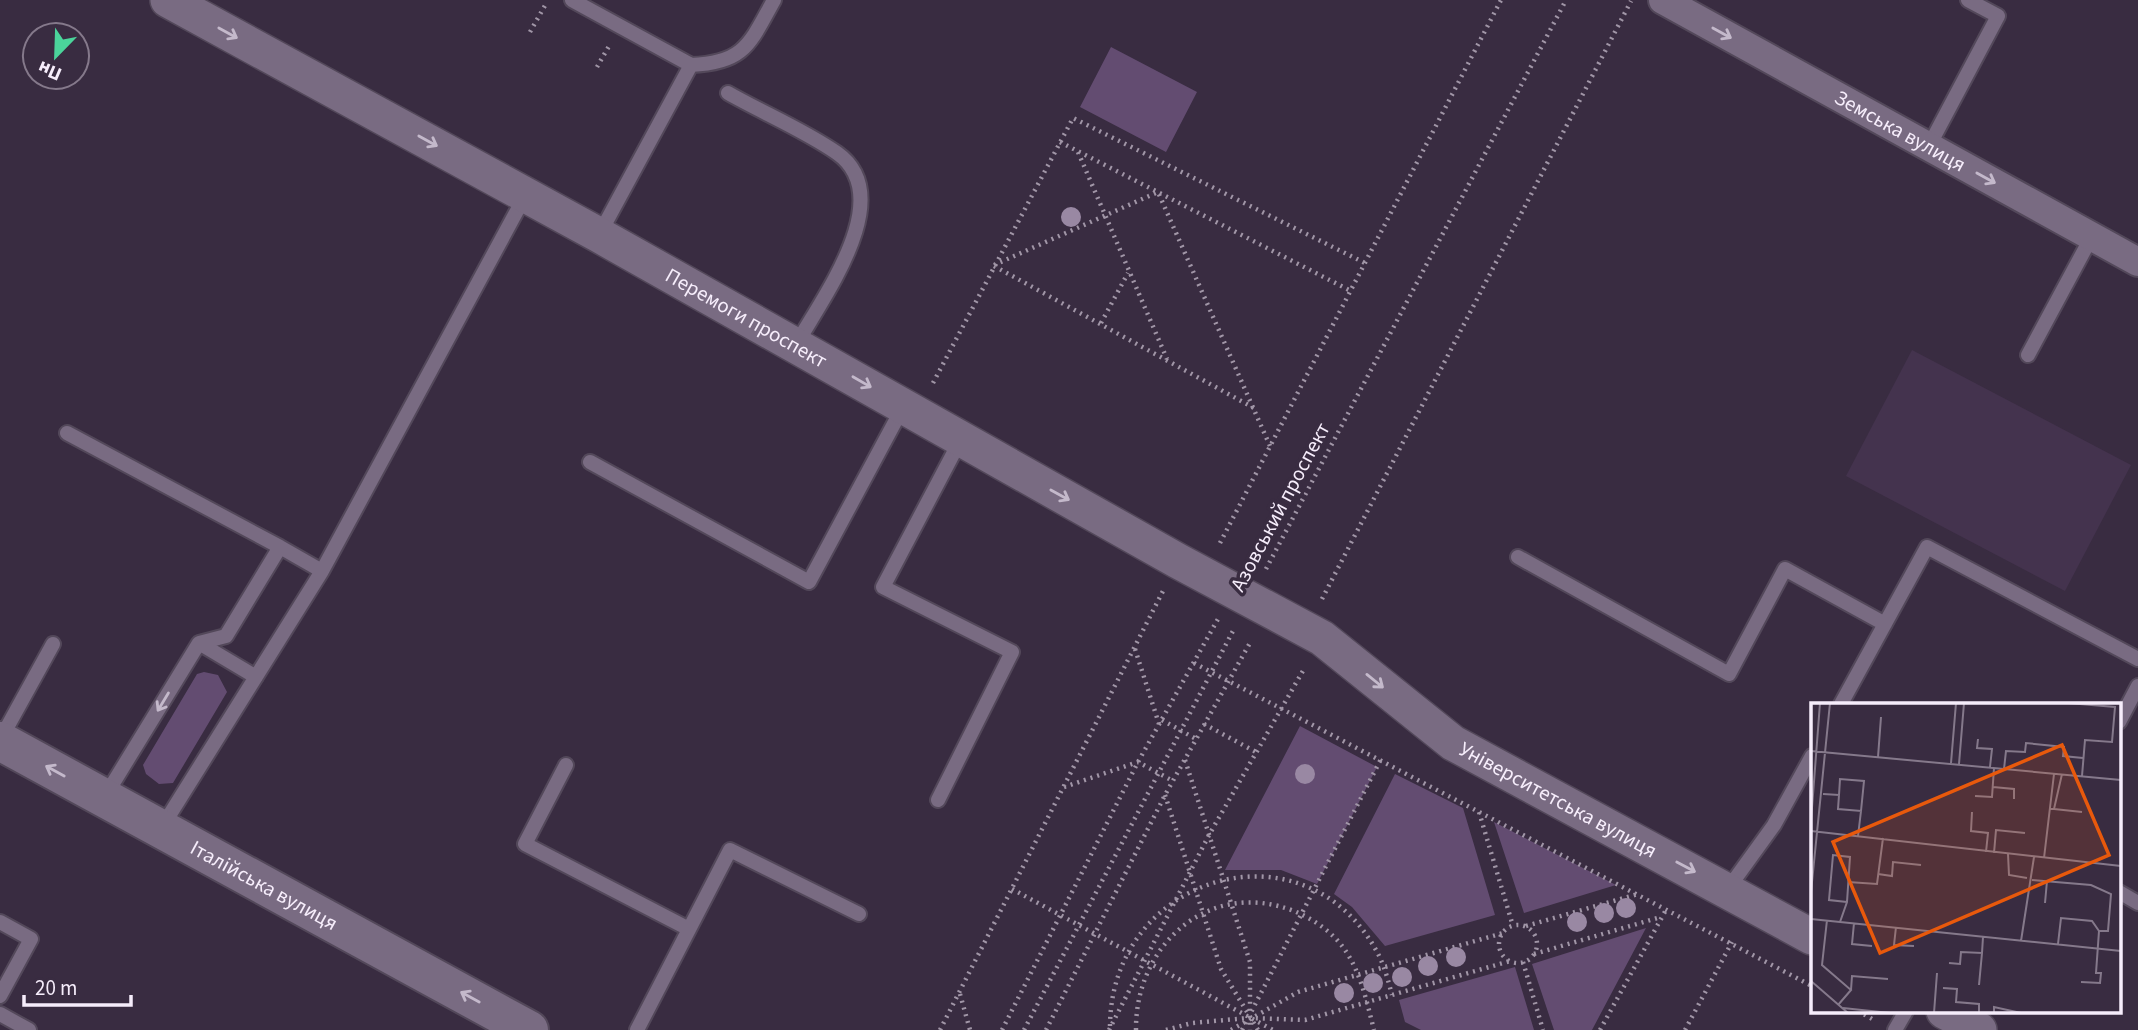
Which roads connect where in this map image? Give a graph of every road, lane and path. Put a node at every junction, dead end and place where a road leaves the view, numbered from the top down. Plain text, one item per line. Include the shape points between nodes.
1 (168, 0) edge
2 (548, 0) edge
3 (774, 0) edge
4 (1501, 0) edge
5 (1566, 0) edge
6 (1632, 0) edge
7 (1662, 0) edge
8 (1968, 0) edge
9 (578, 2) edge
10 (530, 32) dead end
11 (691, 65) junction
12 (728, 93) dead end
13 (1060, 142) junction
14 (1928, 146) junction
15 (1077, 151) junction
16 (1158, 192) junction
17 (525, 195) junction
18 (1104, 216) junction
19 (599, 235) junction
20 (2092, 236) junction
21 (2138, 262) edge
22 (1365, 263) junction
23 (994, 265) junction
24 (1128, 273) junction
25 (1351, 290) junction
26 (1101, 323) junction
27 (796, 345) junction
28 (2028, 355) dead end
29 (1168, 361) junction
30 (1255, 408) junction
31 (910, 410) junction
32 (67, 433) dead end
33 (961, 439) junction
34 (1270, 447) junction
35 (590, 462) dead end
36 (279, 547) junction
37 (1518, 557) dead end
38 (1178, 561) junction
39 (322, 570) junction
40 (1251, 600) junction
41 (1885, 624) junction
42 (1322, 638) junction
43 (199, 643) junction
44 (53, 644) dead end
45 (1134, 648) junction
46 (2138, 659) edge
47 (1194, 663) junction
48 (1211, 672) junction
49 (256, 677) junction
50 (1229, 681) junction
51 (2138, 686) edge
52 (1841, 703) edge
53 (1281, 708) junction
54 (2120, 720) edge
55 (1160, 722) junction
56 (1205, 724) junction
57 (1181, 730) junction
58 (1196, 739) junction
59 (0, 741) edge
60 (1256, 751) junction
61 (1811, 758) edge
62 (1185, 760) junction
63 (1381, 760) junction
64 (1138, 762) junction
65 (566, 765) dead end
66 (1158, 773) junction
67 (1173, 781) junction
68 (1064, 787) junction
69 (1165, 795) junction
70 (104, 798) junction
71 (938, 800) dead end
72 (1479, 811) junction
73 (161, 829) junction
74 (1209, 835) junction
75 (1190, 872) junction
76 (1223, 880) junction
77 (1012, 889) junction
78 (1195, 889) junction
79 (1727, 890) junction
80 (1313, 891) junction
81 (2120, 893) edge
82 (1639, 894) junction
83 (1176, 899) junction
84 (2138, 903) edge
85 (1231, 905) junction
86 (1667, 908) junction
87 (859, 914) dead end
88 (1203, 914) junction
89 (1301, 914) junction
90 (1060, 915) junction
91 (1662, 917) junction
92 (0, 922) edge
93 (1079, 925) junction
94 (1513, 926) junction
95 (1525, 926) junction
96 (689, 929) junction
97 (1503, 933) junction
98 (1094, 934) junction
99 (1811, 936) edge
100 (1732, 942) junction
101 (1127, 951) junction
102 (1534, 954) junction
103 (1510, 961) junction
104 (1147, 962) junction
105 (1523, 962) junction
106 (1384, 967) junction
107 (1358, 974) junction
108 (1811, 985) edge
109 (959, 992) junction
110 (1392, 995) junction
111 (0, 996) edge
112 (1366, 1002) junction
113 (1905, 1012) edge
114 (1946, 1012) edge
115 (0, 1014) edge
116 (1248, 1018) junction
117 (1110, 1029) edge
118 (29, 1030) edge
119 (529, 1030) edge
120 (637, 1030) edge
121 (940, 1030) edge
122 (970, 1030) edge
123 (1002, 1030) edge
124 (1024, 1030) edge
125 (1045, 1030) edge
126 (1136, 1030) edge
127 (1166, 1030) edge
128 (1231, 1030) edge
129 (1242, 1030) edge
130 (1250, 1030) edge
131 (1258, 1030) edge
132 (1273, 1030) edge
133 (1374, 1030) edge
134 (1543, 1030) edge
135 (1601, 1030) edge
136 (1685, 1030) edge
137 (1895, 1030) edge
138 (1979, 1030) edge

1 -> 17 street, Перемоги проспект
2 - 10 path
3 - 11 lane via 748,46 715,64
4 - 22 path
5 - 40 path, Азовський проспект
6 - 42 path via 1322,596
7 -> 14 street, Земська вулиця
8 - 14 lane via 1998,16
9 - 11 lane
11 - 19 lane
12 - 27 lane via 839,154 858,178 859,227
13 - 15 path
13 - 22 path via 1073,118
13 - 23 path
14 -> 20 street, Земська вулиця
15 - 16 path
15 - 18 path
16 - 18 path
16 - 25 path
16 - 30 path
17 - 19 street, Перемоги проспект
17 - 39 lane
18 - 23 path
18 - 24 path
19 - 27 street, Перемоги проспект
20 - 21 street, Земська вулиця
20 - 28 lane
22 - 25 path
23 - 26 path
23 - 31 path
24 - 26 path
24 - 29 path
25 - 34 path
26 - 29 path
27 -> 31 street, Перемоги проспект
29 - 30 path
30 - 34 path
31 - 33 street, Перемоги проспект
31 - 35 lane via 809,582
32 - 36 lane
33 -> 38 street, Перемоги проспект
33 - 71 lane via 883,587 1012,652
34 - 38 path via 1220,543
36 - 39 lane
36 - 43 lane via 226,636
37 - 41 lane via 1729,674 1786,569
38 - 40 street, Перемоги проспект
38 - 45 path
39 - 49 lane
40 - 42 street, Перемоги проспект
40 - 47 path
40 - 48 path, Азовський проспект
40 - 50 path
41 - 46 lane via 1927,547
41 - 52 lane
42 - 53 path
42 -> 79 street, Університетська вулиця via 1453,743
43 - 49 lane
43 -> 70 lane
44 - 59 lane
45 - 55 path
45 - 68 path
47 - 48 path
47 - 55 path
48 - 50 path
48 - 57 path, Азовський проспект
49 - 73 lane
50 - 53 path
50 - 56 path
51 - 54 lane
53 - 60 path
53 - 63 path
55 - 57 path
55 - 64 path
56 - 58 path
56 - 60 path
57 - 58 path
57 - 66 path, Азовський проспект
58 - 62 path
70 -> 59 main road, Італійська вулиця
60 - 74 path
61 - 79 lane via 1774,825
62 - 67 path
62 - 74 path
63 - 72 path
63 - 80 path
64 - 66 path
64 - 68 path
64 - 90 path
65 - 96 lane via 525,844
66 - 67 path
66 - 93 path, Азовський проспект
67 - 69 path
68 - 77 path
69 - 75 path
69 - 98 path
70 - 73 main road, Італійська вулиця
72 - 82 path
72 - 94 path
119 -> 73 main road, Італійська вулиця
74 - 75 path
74 - 76 path
75 - 78 path
75 - 83 path
76 - 78 path
76 - 80 path via 1264,877
76 - 85 path
77 - 90 path
77 - 109 path
78 - 83 path
78 - 88 path
79 - 99 street, Університетська вулиця
80 - 89 path
80 - 106 path via 1360,926
81 - 84 lane
82 - 86 path
82 - 95 path
83 - 101 path via 1142,928
83 - 104 path
85 - 88 path
85 - 89 path via 1262,903
85 - 116 path via 1250,962
86 - 91 path
86 - 100 path
87 - 96 lane via 730,850
88 - 104 path via 1178,929
88 - 116 path via 1221,969
89 - 107 path via 1344,948
89 - 116 path
90 - 93 path
90 - 123 path
91 - 102 path
91 - 135 path
92 - 111 lane via 31,939
93 - 98 path
93 - 124 path, Азовський проспект
94 - 95 path
94 - 97 path
95 - 102 path via 1538,942
96 - 120 lane
97 - 103 path via 1499,946
97 - 106 path
98 - 101 path
98 - 125 path
100 - 108 path
100 - 136 path
101 - 104 path
101 - 117 path via 1116,977
102 - 105 path
103 - 105 path
103 - 110 path
104 - 116 path
104 - 117 path
104 - 126 path via 1135,1007
105 - 134 path
106 - 107 path
106 - 110 path
107 - 112 path
107 - 116 path via 1298,992
109 - 121 path
109 - 122 path
110 - 112 path
112 - 116 path via 1305,1020
112 - 133 path
113 - 137 lane
114 - 138 street
115 - 118 lane
116 - 127 path
116 - 128 path
116 - 129 path
116 - 130 path
116 - 131 path
116 - 132 path

